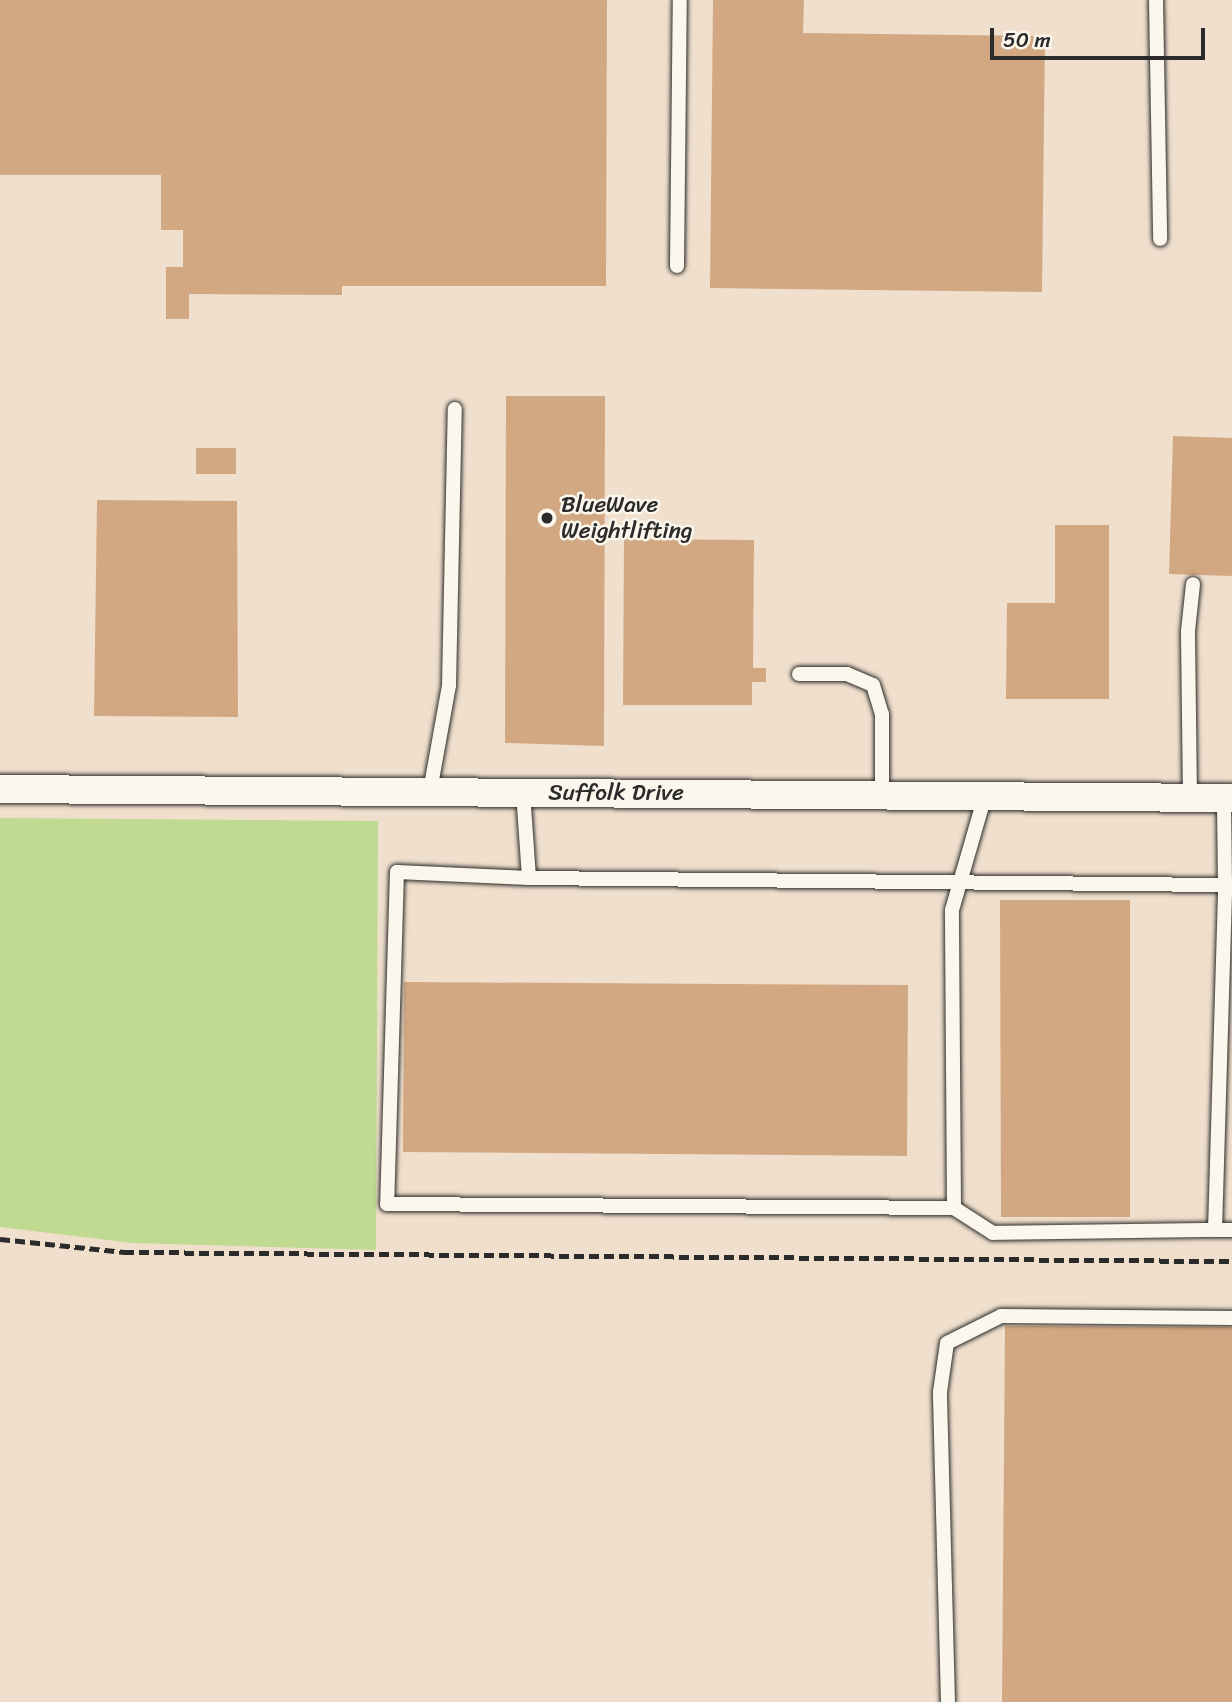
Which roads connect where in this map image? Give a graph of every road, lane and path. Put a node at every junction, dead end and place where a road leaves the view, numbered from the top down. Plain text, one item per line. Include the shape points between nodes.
1 (680, 0) edge
2 (1156, 0) edge
3 (1160, 239) dead end
4 (677, 266) dead end
5 (455, 409) dead end
6 (1192, 584) dead end
7 (799, 674) dead end
8 (0, 789) edge
9 (430, 791) junction
10 (523, 792) junction
11 (882, 795) junction
12 (985, 796) junction
13 (1190, 798) junction
14 (1228, 798) edge
15 (529, 878) junction
16 (960, 882) junction
17 (1228, 885) edge
18 (954, 1208) junction
19 (1215, 1230) junction
20 (1232, 1230) edge
21 (1232, 1318) edge
22 (948, 1702) edge

1 - 4 lane
2 - 3 lane
5 - 9 lane via 449,684
6 - 13 lane via 1188,631
7 - 11 lane via 847,674 873,685 882,713
8 - 9 street, Suffolk Drive
9 - 10 street, Suffolk Drive
10 - 11 street, Suffolk Drive
10 - 15 lane
11 - 12 street, Suffolk Drive
12 - 13 street, Suffolk Drive
12 - 16 lane
13 - 14 street, Suffolk Drive
14 - 17 lane
15 - 16 lane
15 - 18 lane via 397,872 387,1204
16 - 17 lane
16 - 18 lane via 952,910
17 - 19 lane
18 - 19 lane via 993,1233
19 - 20 lane
21 - 22 lane via 1002,1315 947,1343 940,1392

